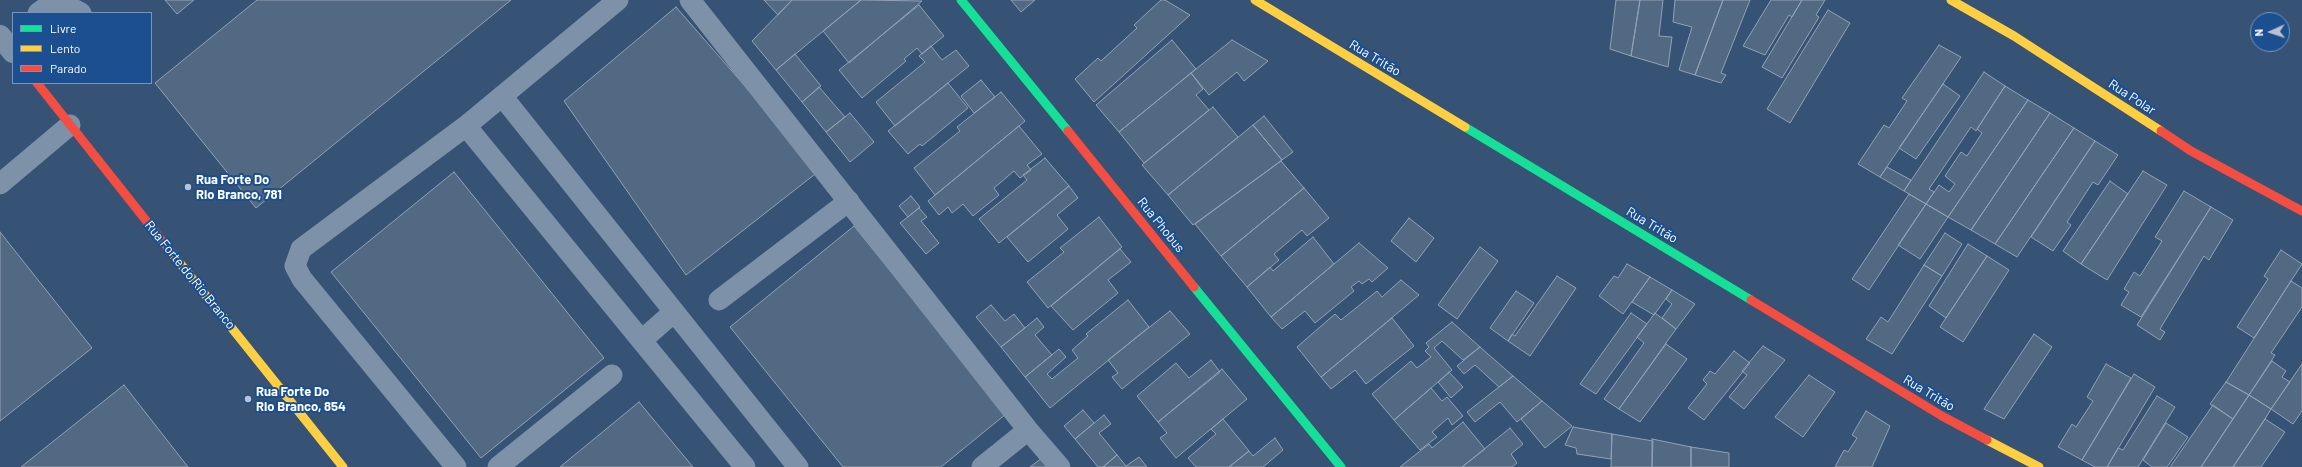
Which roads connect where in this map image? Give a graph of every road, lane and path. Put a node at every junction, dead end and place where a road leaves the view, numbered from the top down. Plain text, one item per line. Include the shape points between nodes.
1 (618, 0) edge
2 (690, 0) edge
3 (961, 0) edge
4 (1255, 0) edge
5 (1951, 0) edge
6 (39, 12) edge
7 (79, 12) edge
8 (38, 84) edge
9 (502, 96) junction
10 (70, 125) junction
11 (466, 126) junction
12 (0, 184) edge
13 (849, 201) junction
14 (2302, 211) edge
15 (719, 300) dead end
16 (674, 312) junction
17 (642, 340) junction
18 (612, 375) dead end
19 (1028, 430) junction
20 (343, 467) edge
21 (456, 467) edge
22 (498, 467) edge
23 (746, 467) edge
24 (798, 467) edge
25 (982, 467) edge
26 (1060, 467) edge
27 (1341, 467) edge
28 (2039, 467) edge

1 - 9 lane
2 - 13 lane
3 - 27 street, Rua Phobus
4 - 28 street, Rua Tritão via 1942,416
5 - 14 street, Rua Polar via 2014,36 2191,151
6 - 7 lane via 52,3 66,5
8 - 10 street, Rua Forte do Rio Branco
9 - 11 lane
9 - 16 lane
10 - 12 lane
10 - 20 street, Rua Forte do Rio Branco
11 - 17 lane
11 - 21 lane via 301,249 295,266 302,280
13 - 15 lane
13 - 19 lane
16 - 17 lane
16 - 24 lane
17 - 23 lane
18 - 22 lane
19 - 25 lane
19 - 26 lane

